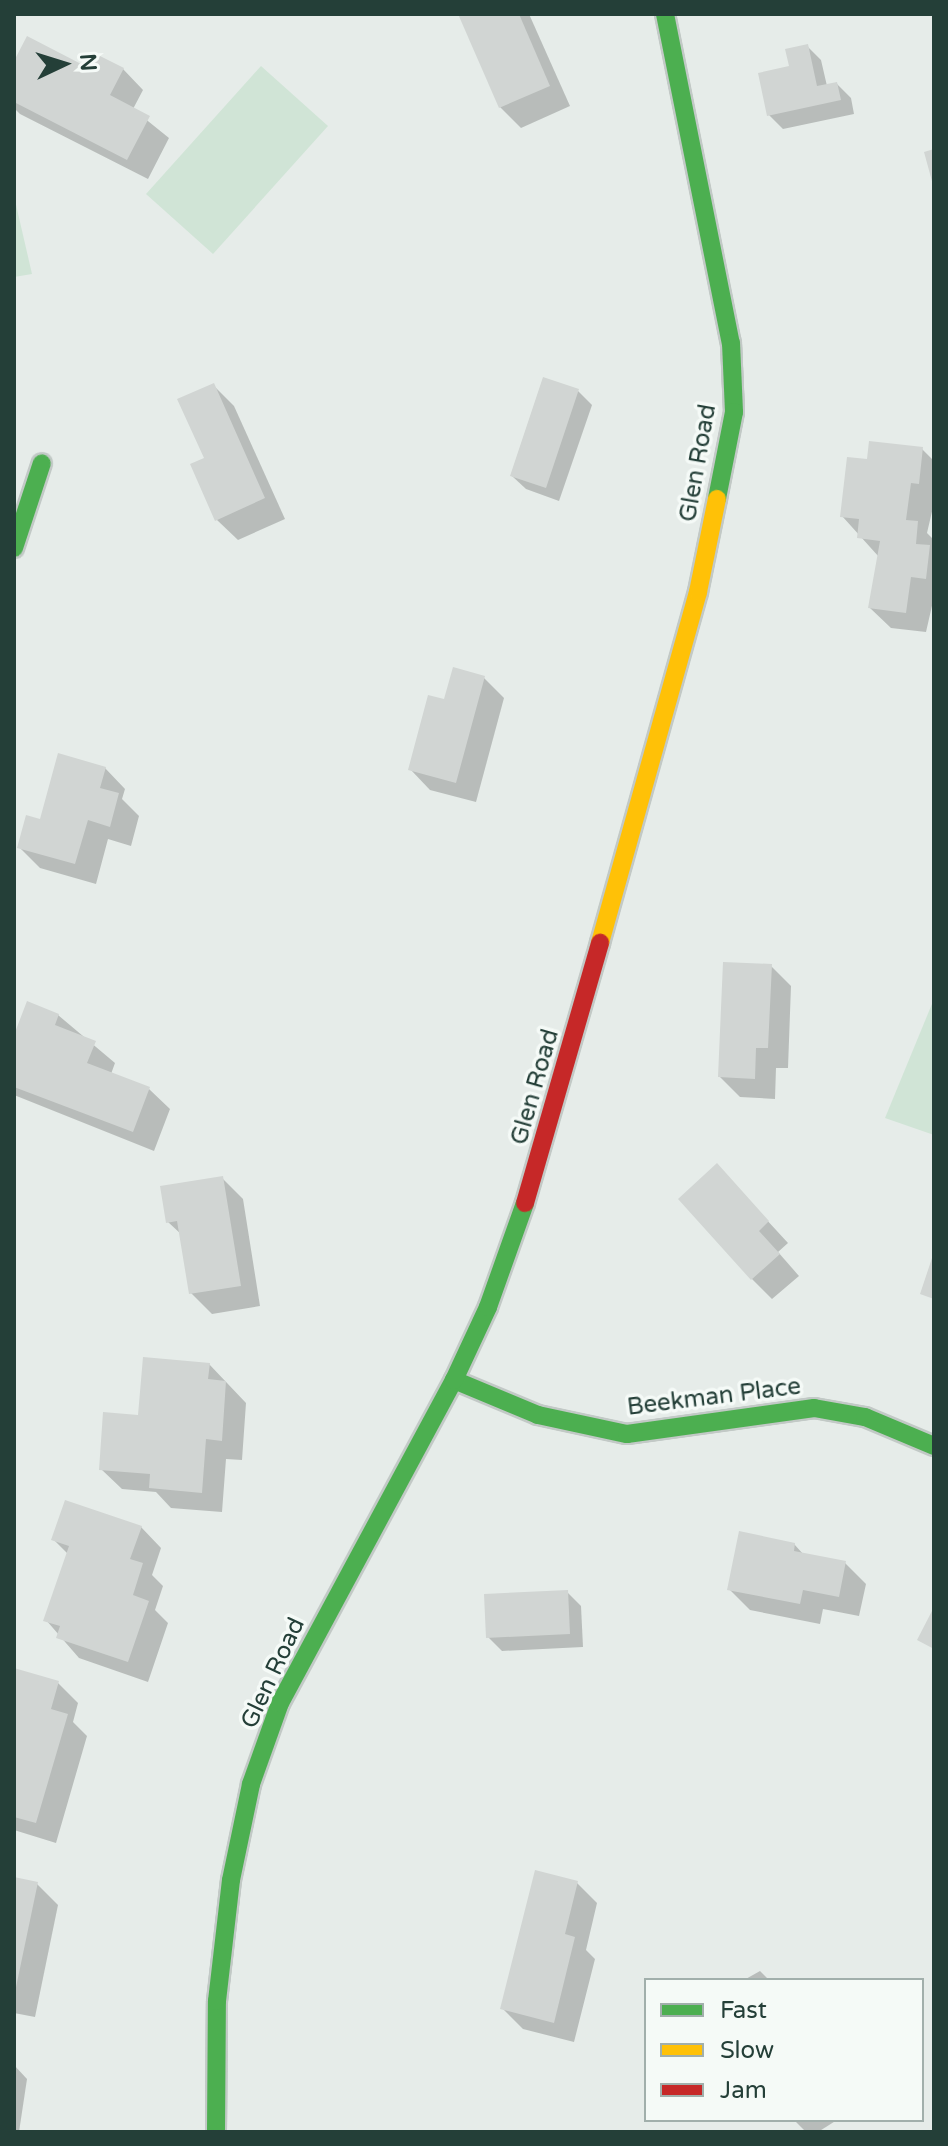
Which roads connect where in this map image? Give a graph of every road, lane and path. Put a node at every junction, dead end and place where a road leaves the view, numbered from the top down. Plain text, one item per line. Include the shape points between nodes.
1 (665, 14) edge
2 (42, 463) dead end
3 (14, 548) edge
4 (454, 1380) junction
5 (934, 1446) edge
6 (216, 2132) edge

1 - 4 main road, Glen Road via 731,343 734,412 698,592 541,1152 488,1307
2 - 3 main road
4 - 5 main road, Beekman Place via 538,1415 627,1434 814,1408 865,1417
4 - 6 main road, Glen Road via 280,1703 251,1784 231,1880 217,2001

